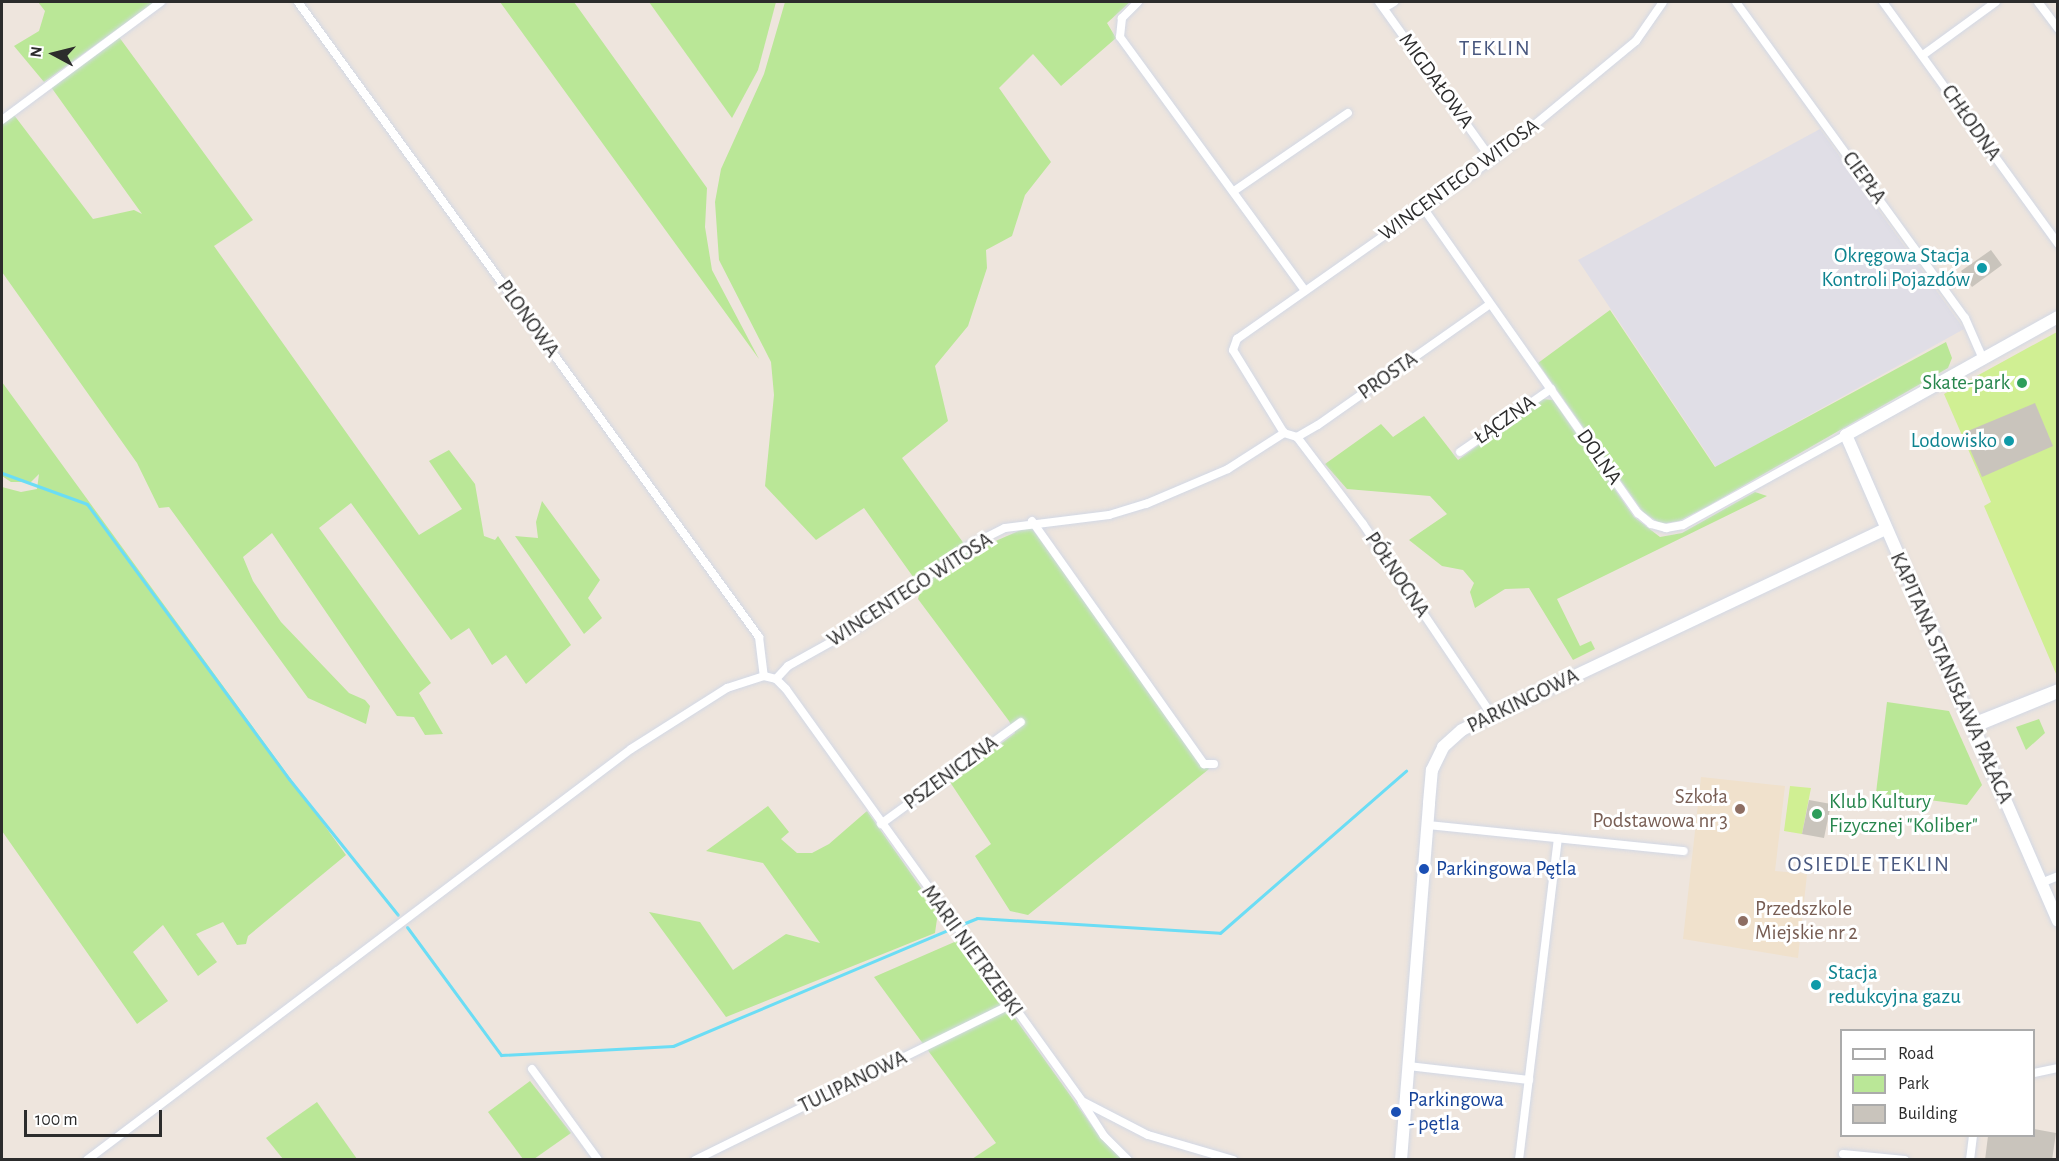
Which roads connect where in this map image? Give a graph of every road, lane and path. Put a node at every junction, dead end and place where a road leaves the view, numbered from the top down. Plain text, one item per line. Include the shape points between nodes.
1 (161, 2) edge
2 (298, 2) edge
3 (1138, 2) edge
4 (1394, 2) edge
5 (1663, 2) edge
6 (1736, 2) edge
7 (1883, 2) edge
8 (1996, 2) edge
9 (2038, 2) edge
10 (1381, 5) edge
11 (2058, 29) edge
12 (1923, 55) junction
13 (1348, 113) dead end
14 (2, 120) edge
15 (1492, 160) junction
16 (1234, 191) junction
17 (1424, 209) junction
18 (2058, 244) edge
19 (1305, 291) junction
20 (1490, 304) junction
21 (2058, 317) edge
22 (1983, 359) junction
23 (1551, 389) junction
24 (1284, 433) junction
25 (1846, 435) junction
26 (1298, 437) junction
27 (1460, 452) dead end
28 (1032, 521) junction
29 (1886, 529) junction
30 (764, 676) junction
31 (776, 678) junction
32 (2058, 688) edge
33 (2058, 694) edge
34 (2039, 698) junction
35 (1492, 715) junction
36 (1021, 722) dead end
37 (1971, 726) junction
38 (1214, 764) dead end
39 (881, 824) junction
40 (1427, 825) junction
41 (1558, 838) junction
42 (1684, 851) dead end
43 (2058, 876) edge
44 (2041, 883) junction
45 (2058, 921) edge
46 (1010, 1005) junction
47 (1408, 1066) junction
48 (2058, 1068) edge
49 (532, 1069) dead end
50 (2035, 1073) edge
51 (1529, 1080) junction
52 (1082, 1101) junction
53 (1973, 1137) edge
54 (1842, 1154) dead end
55 (1970, 1157) edge
56 (87, 1160) edge
57 (598, 1160) edge
58 (695, 1160) edge
59 (1128, 1160) edge
60 (1233, 1160) edge
61 (1401, 1160) edge
62 (1519, 1160) edge
63 (1905, 1160) edge
64 (1959, 1160) edge

1 - 14 street
2 - 30 street, PLONOWA via 759,637
3 - 16 street via 1118,27 1120,37
4 - 10 street
5 - 15 street, WINCENTEGO WITOSA via 1636,40
6 - 22 street, CIEPŁA via 1965,318
7 - 12 street, CHŁODNA
8 - 12 street
9 - 11 street
10 - 15 street, MIGDAŁOWA
12 - 18 street, CHŁODNA
13 - 16 street
15 - 17 street, WINCENTEGO WITOSA
16 - 19 street
17 - 19 street, WINCENTEGO WITOSA
17 - 20 street, DOLNA
19 - 24 street, WINCENTEGO WITOSA via 1235,343
20 - 23 street, DOLNA
20 - 26 street, PROSTA
21 - 22 street
22 - 25 street
23 - 25 street, DOLNA via 1638,513 1666,528 1691,521
23 - 27 street, ŁĄCZNA
24 - 26 street
24 - 28 street, WINCENTEGO WITOSA via 1228,469 1146,504 1109,515
25 - 29 street, KAPITANA STANISŁAWA PAŁACA
26 - 35 street, PÓŁNOCNA via 1363,524
28 - 31 street, WINCENTEGO WITOSA via 967,546 860,626
28 - 38 street via 1204,764
29 - 35 street, PARKINGOWA
29 - 37 street, KAPITANA STANISŁAWA PAŁACA
30 - 31 street
30 - 56 street via 726,688 631,749
31 - 39 street, MARII NIETRZEBKI
32 - 34 street
33 - 34 street
34 - 37 street
35 - 40 street, PARKINGOWA via 1462,730 1443,747 1432,770
36 - 39 street, PSZENICZNA
37 - 44 street, KAPITANA STANISŁAWA PAŁACA
39 - 46 street, MARII NIETRZEBKI
40 - 41 street
40 - 47 street, PARKINGOWA
41 - 42 street
41 - 51 street
43 - 44 street
44 - 45 street, KAPITANA STANISŁAWA PAŁACA
46 - 52 street, MARII NIETRZEBKI
46 - 58 street, TULIPANOWA
47 - 51 street
47 - 61 street, PARKINGOWA
48 - 50 street
49 - 57 street
51 - 62 street
52 - 59 street via 1104,1136
52 - 60 street, MARII NIETRZEBKI via 1148,1135
53 - 55 street
54 - 63 street
55 - 64 street

